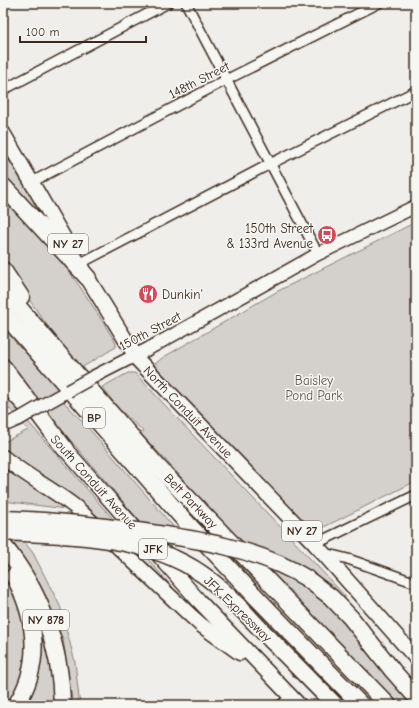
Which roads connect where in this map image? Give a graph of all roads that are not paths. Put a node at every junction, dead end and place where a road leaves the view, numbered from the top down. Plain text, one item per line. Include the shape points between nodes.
1 (168, 3) edge
2 (186, 3) edge
3 (379, 3) edge
4 (226, 80) junction
5 (3, 90) edge
6 (416, 91) edge
7 (3, 133) edge
8 (270, 164) junction
9 (32, 182) junction
10 (3, 186) edge
11 (416, 206) edge
12 (318, 254) junction
13 (79, 264) junction
14 (3, 270) edge
15 (88, 278) junction
16 (3, 288) edge
17 (3, 313) edge
18 (135, 355) junction
19 (65, 361) junction
20 (3, 367) edge
21 (3, 382) edge
22 (3, 426) edge
23 (65, 449) junction
24 (3, 458) edge
25 (416, 495) edge
26 (3, 519) edge
27 (3, 532) edge
28 (3, 545) edge
29 (319, 549) junction
30 (3, 558) edge
31 (306, 578) junction
32 (416, 583) edge
33 (416, 658) edge
34 (271, 676) junction
35 (416, 680) edge
36 (416, 697) edge
37 (290, 702) edge
38 (16, 705) edge
39 (62, 705) edge
40 (335, 705) edge
41 (361, 705) edge
42 (388, 705) edge

1 - 5 street
2 - 4 street
3 - 4 street, 148th Street
4 - 8 street
4 - 9 street, 148th Street
6 - 8 street
7 - 9 main road, North Conduit Avenue / NY 27
8 - 12 street
8 - 13 street
9 - 13 main road, North Conduit Avenue / NY 27
10 - 15 highway
11 - 12 main road, 150th Street
12 - 18 main road, 150th Street
13 - 15 main road, North Conduit Avenue / NY 27
14 - 19 highway
15 - 18 main road, North Conduit Avenue / NY 27
16 - 19 highway, Belt Parkway / BP
17 - 41 highway, Belt Parkway / BP via 186,522
18 - 22 main road, 150th Street, bridge
18 - 29 main road, North Conduit Avenue / NY 27
19 - 42 highway, Belt Parkway / BP via 178,488
20 - 23 highway
21 - 23 main road, South Conduit Avenue
23 - 34 main road, South Conduit Avenue via 199,601
24 - 34 main road via 67,500 201,625
25 - 29 street
26 - 31 highway, JFK, bridge via 100,526 201,541 266,558
27 - 40 highway, JFK Expressway / JFK, bridge via 59,535 133,544 163,553 189,566 213,583
28 - 39 highway, NY 878 via 27,579 46,620 58,665
29 - 32 street
29 - 33 main road, North Conduit Avenue / NY 27
30 - 38 highway via 26,602 34,638 30,675
31 - 35 highway via 329,589 344,601
31 - 36 highway via 331,597 352,618
34 - 37 main road, South Conduit Avenue

